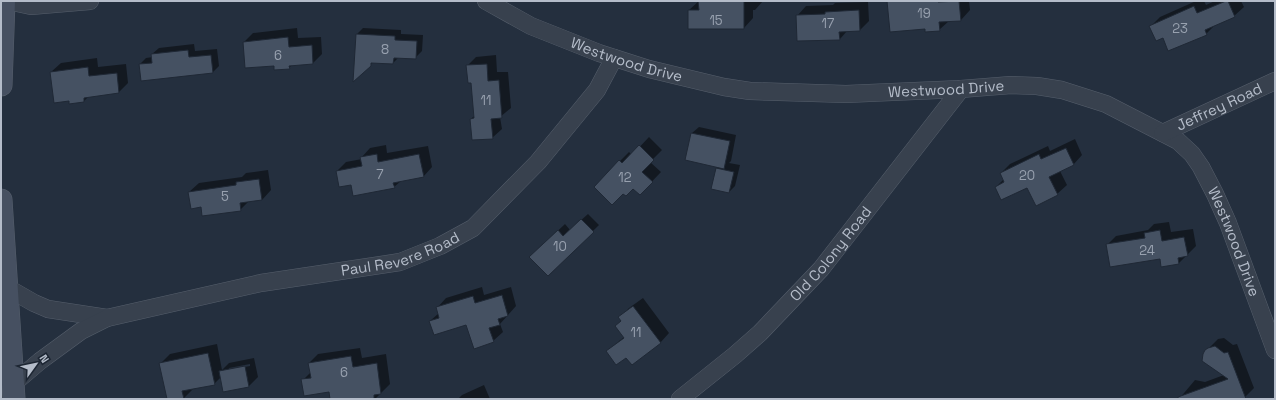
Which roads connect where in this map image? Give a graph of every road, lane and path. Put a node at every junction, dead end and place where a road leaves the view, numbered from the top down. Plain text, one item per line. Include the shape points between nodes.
1 (4, 1) edge
2 (8, 1) edge
3 (90, 1) edge
4 (486, 1) edge
5 (614, 58) junction
6 (1275, 81) edge
7 (1, 86) edge
8 (961, 89) junction
9 (1163, 133) junction
10 (1, 200) edge
11 (6, 287) junction
12 (107, 318) junction
13 (1275, 350) edge
14 (14, 391) edge
15 (680, 399) edge

1 - 7 main road
2 - 3 street via 31,6
4 - 5 street, Westwood Drive via 531,26
5 - 8 street, Westwood Drive via 692,80 750,91 846,94
5 - 12 street, Paul Revere Road via 597,90 538,162 473,228 440,246 400,262 261,283
6 - 9 street, Jeffrey Road
8 - 9 street, Westwood Drive via 1011,85 1062,90 1106,104
8 - 15 street, Old Colony Road via 821,269 760,333
9 - 13 street, Westwood Drive via 1178,141 1192,154 1208,180 1228,223
10 - 11 main road
11 - 12 street, Paul Revere Road via 48,309
11 - 14 main road
12 - 14 street, Paul Revere Road via 81,331 40,361

